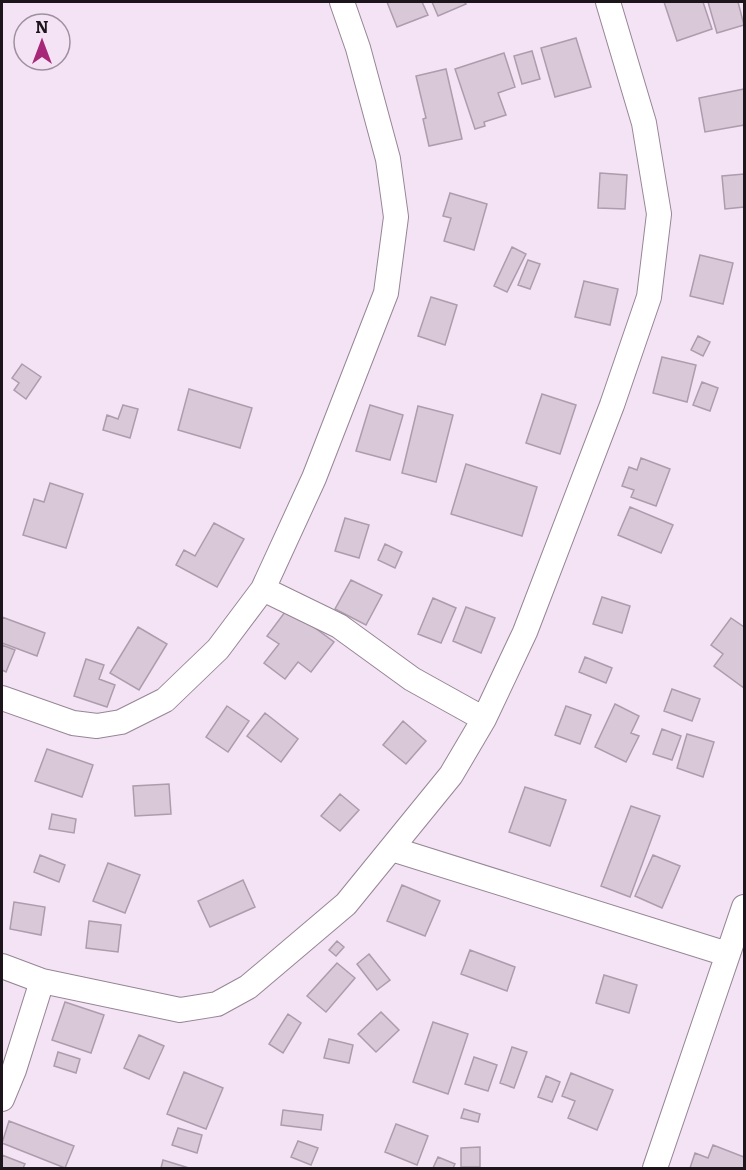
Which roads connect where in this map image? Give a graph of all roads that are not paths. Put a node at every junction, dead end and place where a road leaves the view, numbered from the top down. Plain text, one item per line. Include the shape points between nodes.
1 (342, 2) edge
2 (608, 2) edge
3 (263, 589) junction
4 (2, 698) edge
5 (484, 719) junction
6 (392, 849) junction
7 (744, 907) edge
8 (727, 954) junction
9 (2, 966) edge
10 (42, 981) junction
11 (2, 1099) edge
12 (655, 1168) edge

1 - 3 street via 388,159 396,217 386,293 314,478
2 - 5 street via 644,123 659,214 649,297 525,632
3 - 4 street via 218,649 165,700 121,722 97,726 73,723
3 - 5 street via 339,626 412,679
5 - 6 street via 451,775
6 - 8 street
6 - 10 street via 346,904 248,987 218,1004 180,1010
7 - 8 street
8 - 12 street
9 - 10 street
10 - 11 street

